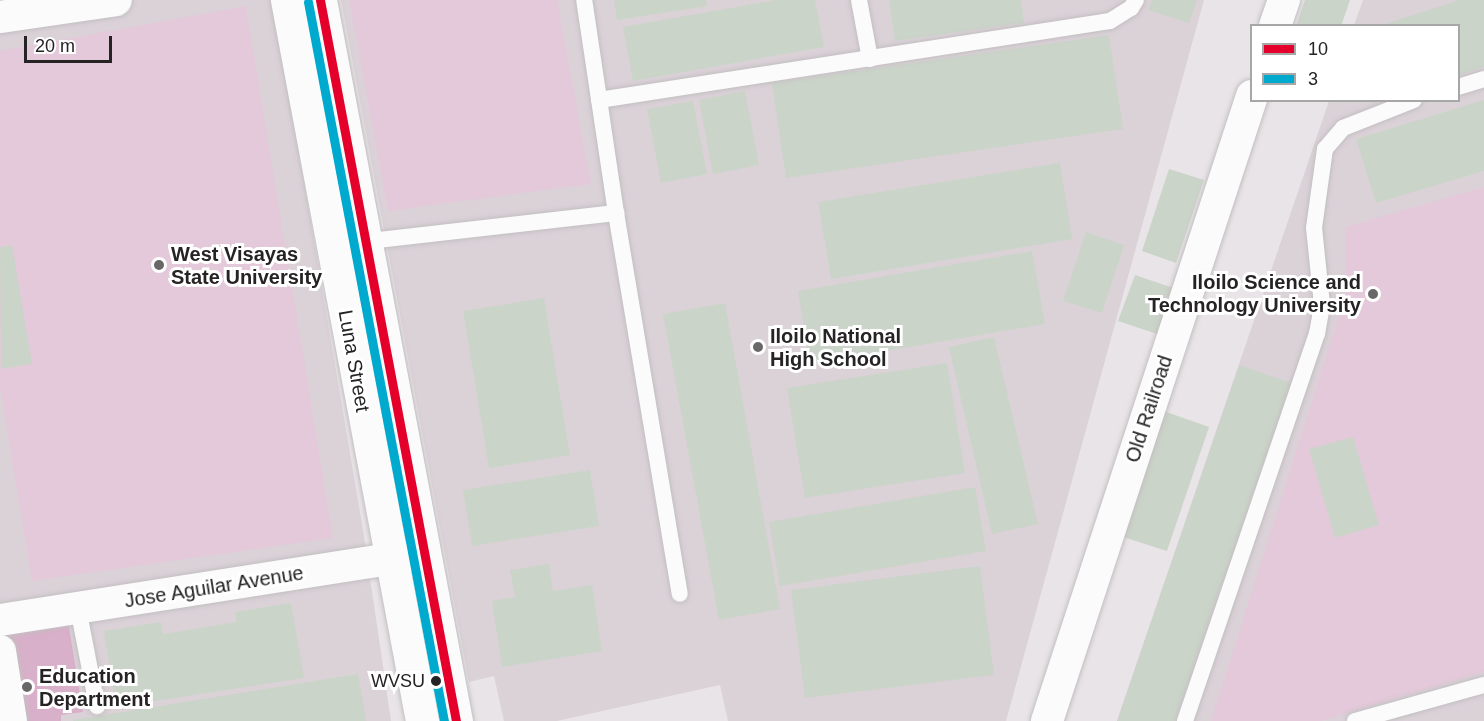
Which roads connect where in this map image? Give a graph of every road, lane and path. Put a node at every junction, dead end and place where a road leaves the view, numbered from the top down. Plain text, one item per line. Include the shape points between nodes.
1 (116, 0) edge
2 (287, 0) edge
3 (320, 0) edge
4 (584, 0) edge
5 (859, 0) edge
6 (1136, 0) edge
7 (1284, 0) edge
8 (0, 16) edge
9 (1276, 24) edge
10 (870, 58) junction
11 (1484, 79) edge
12 (1460, 86) edge
13 (1250, 99) edge
14 (599, 100) junction
15 (1409, 102) edge
16 (616, 213) junction
17 (367, 242) junction
18 (333, 243) junction
19 (427, 553) junction
20 (390, 559) junction
21 (680, 594) dead end
22 (78, 608) junction
23 (0, 620) edge
24 (0, 651) edge
25 (1484, 685) edge
26 (97, 706) dead end
27 (11, 721) edge
28 (422, 721) edge
29 (456, 721) edge
30 (1047, 721) edge
31 (1185, 721) edge
32 (1355, 721) edge

1 - 8 street
2 - 18 main road, Luna Street
3 - 17 main road, Luna Street
4 - 14 lane
5 - 10 lane
6 - 10 lane via 1131,8 1110,21
7 - 9 street
10 - 14 lane
11 - 12 lane
13 - 30 street, Old Railroad
14 - 16 lane
15 - 31 lane via 1343,128 1325,149 1314,228 1322,304 1317,334
16 - 17 lane
16 - 21 lane
17 - 18 lane
17 - 19 main road, Luna Street
18 - 20 main road, Luna Street
19 - 20 street, Jose Aguilar Avenue
19 - 29 main road, Luna Street
20 - 22 street, Jose Aguilar Avenue
20 - 28 main road, Luna Street
22 - 23 street, Jose Aguilar Avenue
22 - 26 lane
24 - 27 street
25 - 32 lane

